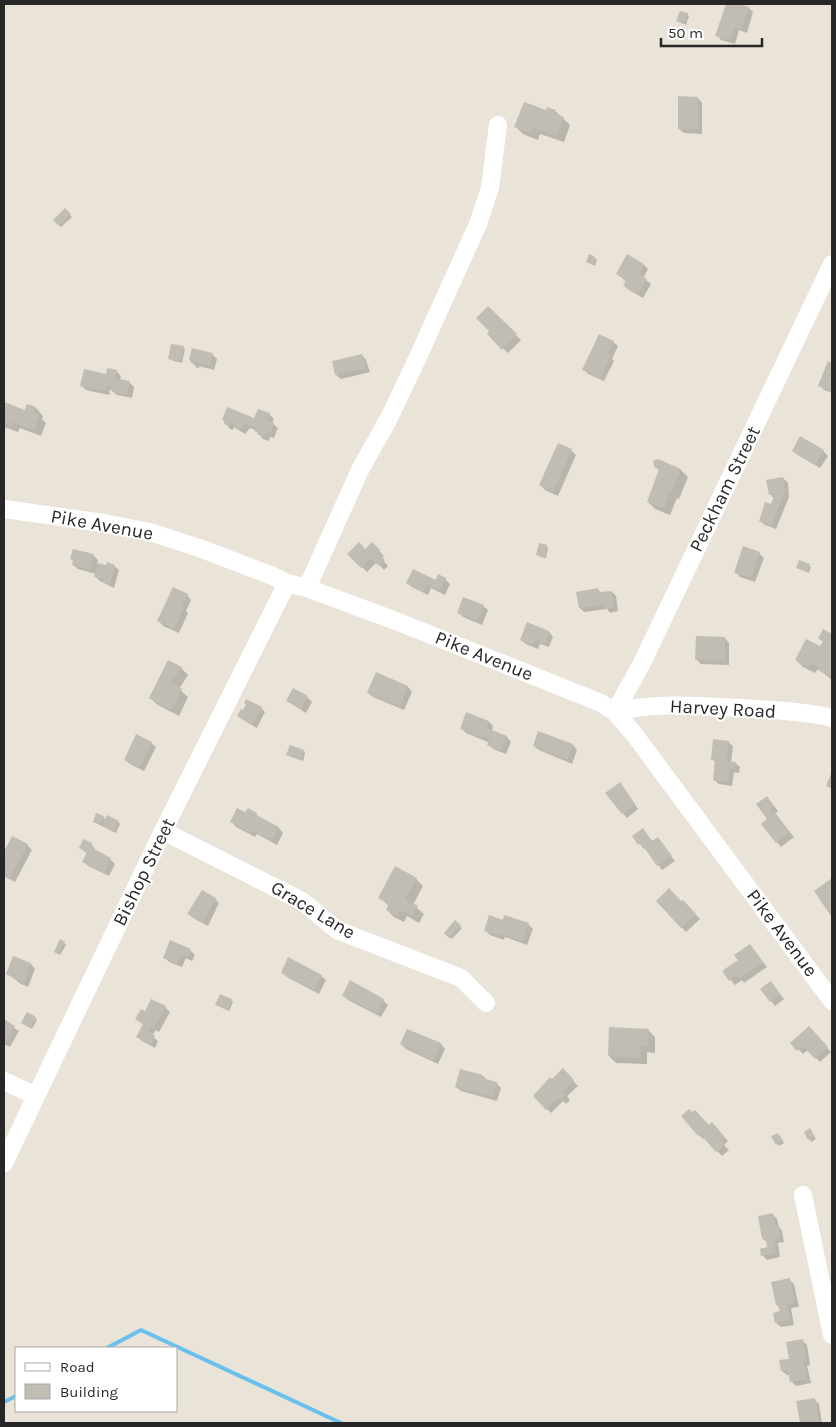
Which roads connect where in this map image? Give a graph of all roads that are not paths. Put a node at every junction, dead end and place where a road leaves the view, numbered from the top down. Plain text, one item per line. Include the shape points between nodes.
1 (498, 125) dead end
2 (832, 264) edge
3 (4, 509) edge
4 (287, 583) junction
5 (307, 588) junction
6 (615, 712) junction
7 (832, 718) edge
8 (163, 831) junction
9 (832, 1001) edge
10 (486, 1003) dead end
11 (4, 1080) edge
12 (36, 1096) junction
13 (4, 1162) edge
14 (804, 1195) dead end
15 (832, 1335) edge

1 - 5 street via 490,188 478,224 418,358 360,470
2 - 6 street, Peckham Street via 642,663
3 - 4 street, Pike Avenue via 150,532
4 - 5 street, Pike Avenue
4 - 8 street, Bishop Street
5 - 6 street, Pike Avenue via 486,656
6 - 7 street, Harvey Road via 675,705 771,710
6 - 9 street, Pike Avenue
8 - 10 street, Grace Lane via 302,901 337,930 461,978
8 - 12 street, Bishop Street
11 - 12 street
12 - 13 street, Bishop Street
14 - 15 street

